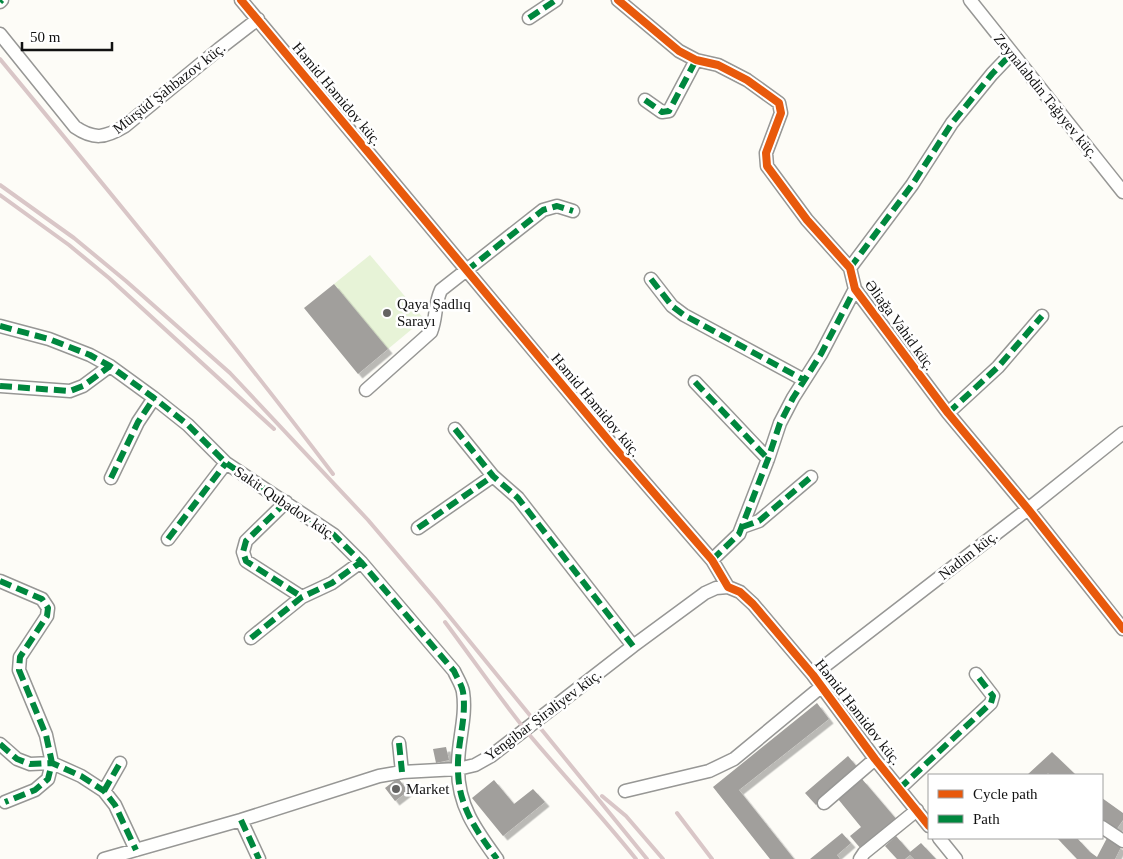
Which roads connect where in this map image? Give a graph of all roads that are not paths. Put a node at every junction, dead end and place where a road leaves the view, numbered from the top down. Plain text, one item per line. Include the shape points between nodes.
1 (241, 0) edge
2 (556, 0) edge
3 (618, 0) edge
4 (970, 0) edge
5 (529, 18) dead end
6 (258, 19) junction
7 (0, 34) edge
8 (1012, 53) junction
9 (696, 60) junction
10 (645, 100) dead end
11 (1123, 192) edge
12 (573, 211) dead end
13 (850, 268) junction
14 (466, 270) junction
15 (651, 279) dead end
16 (855, 290) junction
17 (1042, 316) dead end
18 (0, 326) edge
19 (110, 366) junction
20 (804, 380) junction
21 (695, 382) dead end
22 (0, 386) edge
23 (366, 390) dead end
24 (154, 398) junction
25 (948, 413) junction
26 (455, 429) dead end
27 (1123, 433) edge
28 (768, 459) junction
29 (226, 463) junction
30 (493, 476) junction
31 (811, 477) dead end
32 (111, 478) dead end
33 (286, 502) junction
34 (1028, 509) junction
35 (742, 527) junction
36 (418, 528) dead end
37 (168, 539) dead end
38 (712, 560) junction
39 (361, 562) junction
40 (0, 581) edge
41 (728, 587) junction
42 (302, 598) junction
43 (1123, 629) edge
44 (251, 638) dead end
45 (633, 646) junction
46 (976, 674) dead end
47 (812, 675) junction
48 (821, 686) junction
49 (399, 743) dead end
50 (0, 744) edge
51 (876, 759) junction
52 (52, 763) junction
53 (120, 763) dead end
54 (458, 769) junction
55 (402, 772) junction
56 (899, 789) junction
57 (104, 791) junction
58 (625, 791) dead end
59 (5, 802) dead end
60 (824, 803) dead end
61 (917, 810) junction
62 (241, 820) junction
63 (928, 825) edge
64 (1103, 828) edge
65 (940, 839) edge
66 (1123, 841) edge
67 (136, 850) junction
68 (104, 859) edge
69 (259, 859) edge
70 (497, 859) edge
71 (860, 859) edge
72 (956, 859) edge

1 - 6 street, Həmid Həmidov küç.
2 - 5 street
3 - 9 street, Əliağa Vahid küç. via 679,51
4 - 8 street, Zeynalabdin Tağıyev küç.
6 - 7 street, Mürşüd Şahbazov küç. via 125,126 111,135 95,137 75,127
6 - 14 street, Həmid Həmidov küç.
8 - 11 street, Zeynalabdin Tağıyev küç.
8 - 13 street via 952,123 912,185
9 - 10 street via 669,111 662,112
9 - 13 street, Əliağa Vahid küç. via 718,65 747,80 779,103 781,113 766,153 767,166 807,220
12 - 14 street via 557,206 544,210
13 - 16 street, Əliağa Vahid küç.
14 - 23 street via 441,290 431,332
14 - 38 street, Həmid Həmidov küç.
15 - 20 street via 672,306 684,315
16 - 20 street
16 - 25 street, Əliağa Vahid küç.
17 - 25 street via 998,367
18 - 19 street, Sakit Qubadov küç. via 49,339
19 - 22 street via 83,386 70,391
19 - 24 street, Sakit Qubadov küç.
20 - 28 street via 780,423
21 - 28 street
24 - 29 street, Sakit Qubadov küç.
24 - 32 street via 138,422
25 - 34 street, Əliağa Vahid küç.
26 - 30 street
27 - 34 street, Nadim küç.
28 - 35 street
29 - 33 street, Sakit Qubadov küç.
29 - 37 street
30 - 36 street
30 - 45 street via 518,498
31 - 35 street via 759,521
33 - 39 street, Sakit Qubadov küç. via 334,535
33 - 42 street via 246,541 243,552 246,561
34 - 43 street, Əliağa Vahid küç.
34 - 47 street, Nadim küç.
35 - 38 street via 733,541
38 - 41 street, Həmid Həmidov küç.
39 - 42 street via 332,583
39 - 54 street, Sakit Qubadov küç. via 454,671 463,690
40 - 52 street via 42,599 48,608 47,616 20,657 19,670 46,735
41 - 45 street, Yengibar Şirəliyev küç. via 705,593
41 - 47 street, Həmid Həmidov küç. via 740,592 753,604
42 - 44 street
45 - 54 street, Yengibar Şirəliyev küç. via 491,756 475,765
46 - 56 street via 993,696 991,703
47 - 48 street, Həmid Həmidov küç.
48 - 51 street, Həmid Həmidov küç.
48 - 58 street via 734,759 709,771
49 - 55 street
50 - 52 street via 24,762
51 - 56 street, Həmid Həmidov küç.
51 - 60 street
52 - 57 street via 82,776
52 - 59 street via 48,779 35,790
53 - 57 street
54 - 55 street, Yengibar Şirəliyev küç.
54 - 70 street, Sakit Qubadov küç. via 462,802 473,826
55 - 62 street, Yengibar Şirəliyev küç. via 379,776
56 - 61 street, Həmid Həmidov küç.
57 - 67 street via 116,805
61 - 63 street, Həmid Həmidov küç.
61 - 71 street
62 - 67 street, Yengibar Şirəliyev küç.
62 - 69 street
64 - 66 street
65 - 72 street
67 - 68 street, Yengibar Şirəliyev küç.

